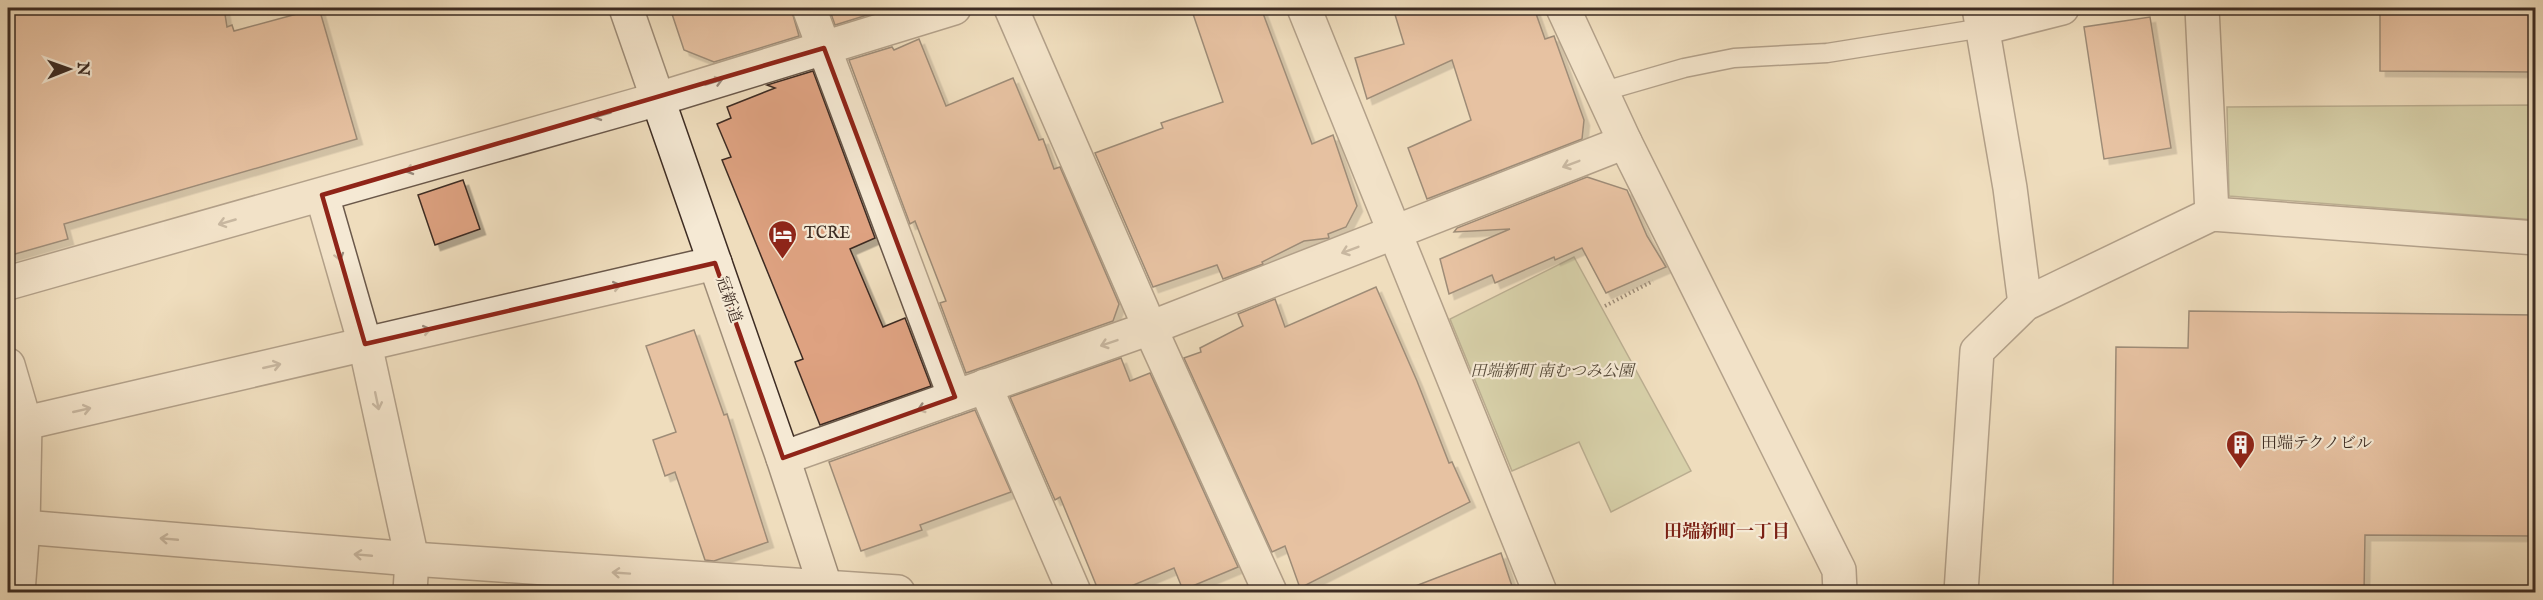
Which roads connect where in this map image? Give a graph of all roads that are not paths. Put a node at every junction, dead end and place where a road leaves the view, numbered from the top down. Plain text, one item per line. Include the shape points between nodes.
1 (626, 8) edge
2 (809, 8) edge
3 (954, 8) edge
4 (1011, 8) edge
5 (1304, 8) edge
6 (1563, 8) edge
7 (2062, 8) edge
8 (2202, 8) edge
9 (1981, 18) edge
10 (824, 48) junction
11 (1601, 92) junction
12 (658, 99) junction
13 (1625, 142) junction
14 (322, 195) junction
15 (2212, 214) junction
16 (1394, 233) junction
17 (2535, 238) edge
18 (715, 263) junction
19 (21, 279) edge
20 (2025, 304) junction
21 (1150, 328) junction
22 (365, 344) junction
23 (8, 365) edge
24 (970, 392) junction
25 (16, 425) edge
26 (783, 458) junction
27 (22, 527) junction
28 (412, 559) junction
29 (826, 590) edge
30 (18, 592) edge
31 (410, 592) edge
32 (897, 592) edge
33 (1074, 592) edge
34 (1270, 592) edge
35 (1540, 592) edge
36 (1840, 592) edge
37 (1961, 592) edge

1 - 12 street, 冠新道
2 - 10 street
3 - 10 street
4 - 21 street
5 - 16 street
6 - 11 street
7 - 9 street
8 - 15 street
9 - 11 lane via 1827,53 1734,58
9 - 20 street
12 -> 10 street
10 - 24 street
11 - 13 street
12 -> 14 street
12 - 18 street, 冠新道
13 -> 16 street
13 - 36 street via 1839,570
14 -> 19 street
14 -> 22 street
15 - 17 street
15 - 20 street
16 -> 21 street
16 - 35 street
22 -> 18 street
18 - 26 street, 冠新道
20 - 37 street via 1977,351
21 -> 24 street
21 - 34 street
25 -> 22 street
22 -> 28 street
23 - 25 street
24 -> 26 street
24 - 33 street
25 - 27 street
26 - 29 street, 冠新道
28 -> 27 street
27 - 30 street
29 -> 28 street
28 - 31 street
29 - 32 street

